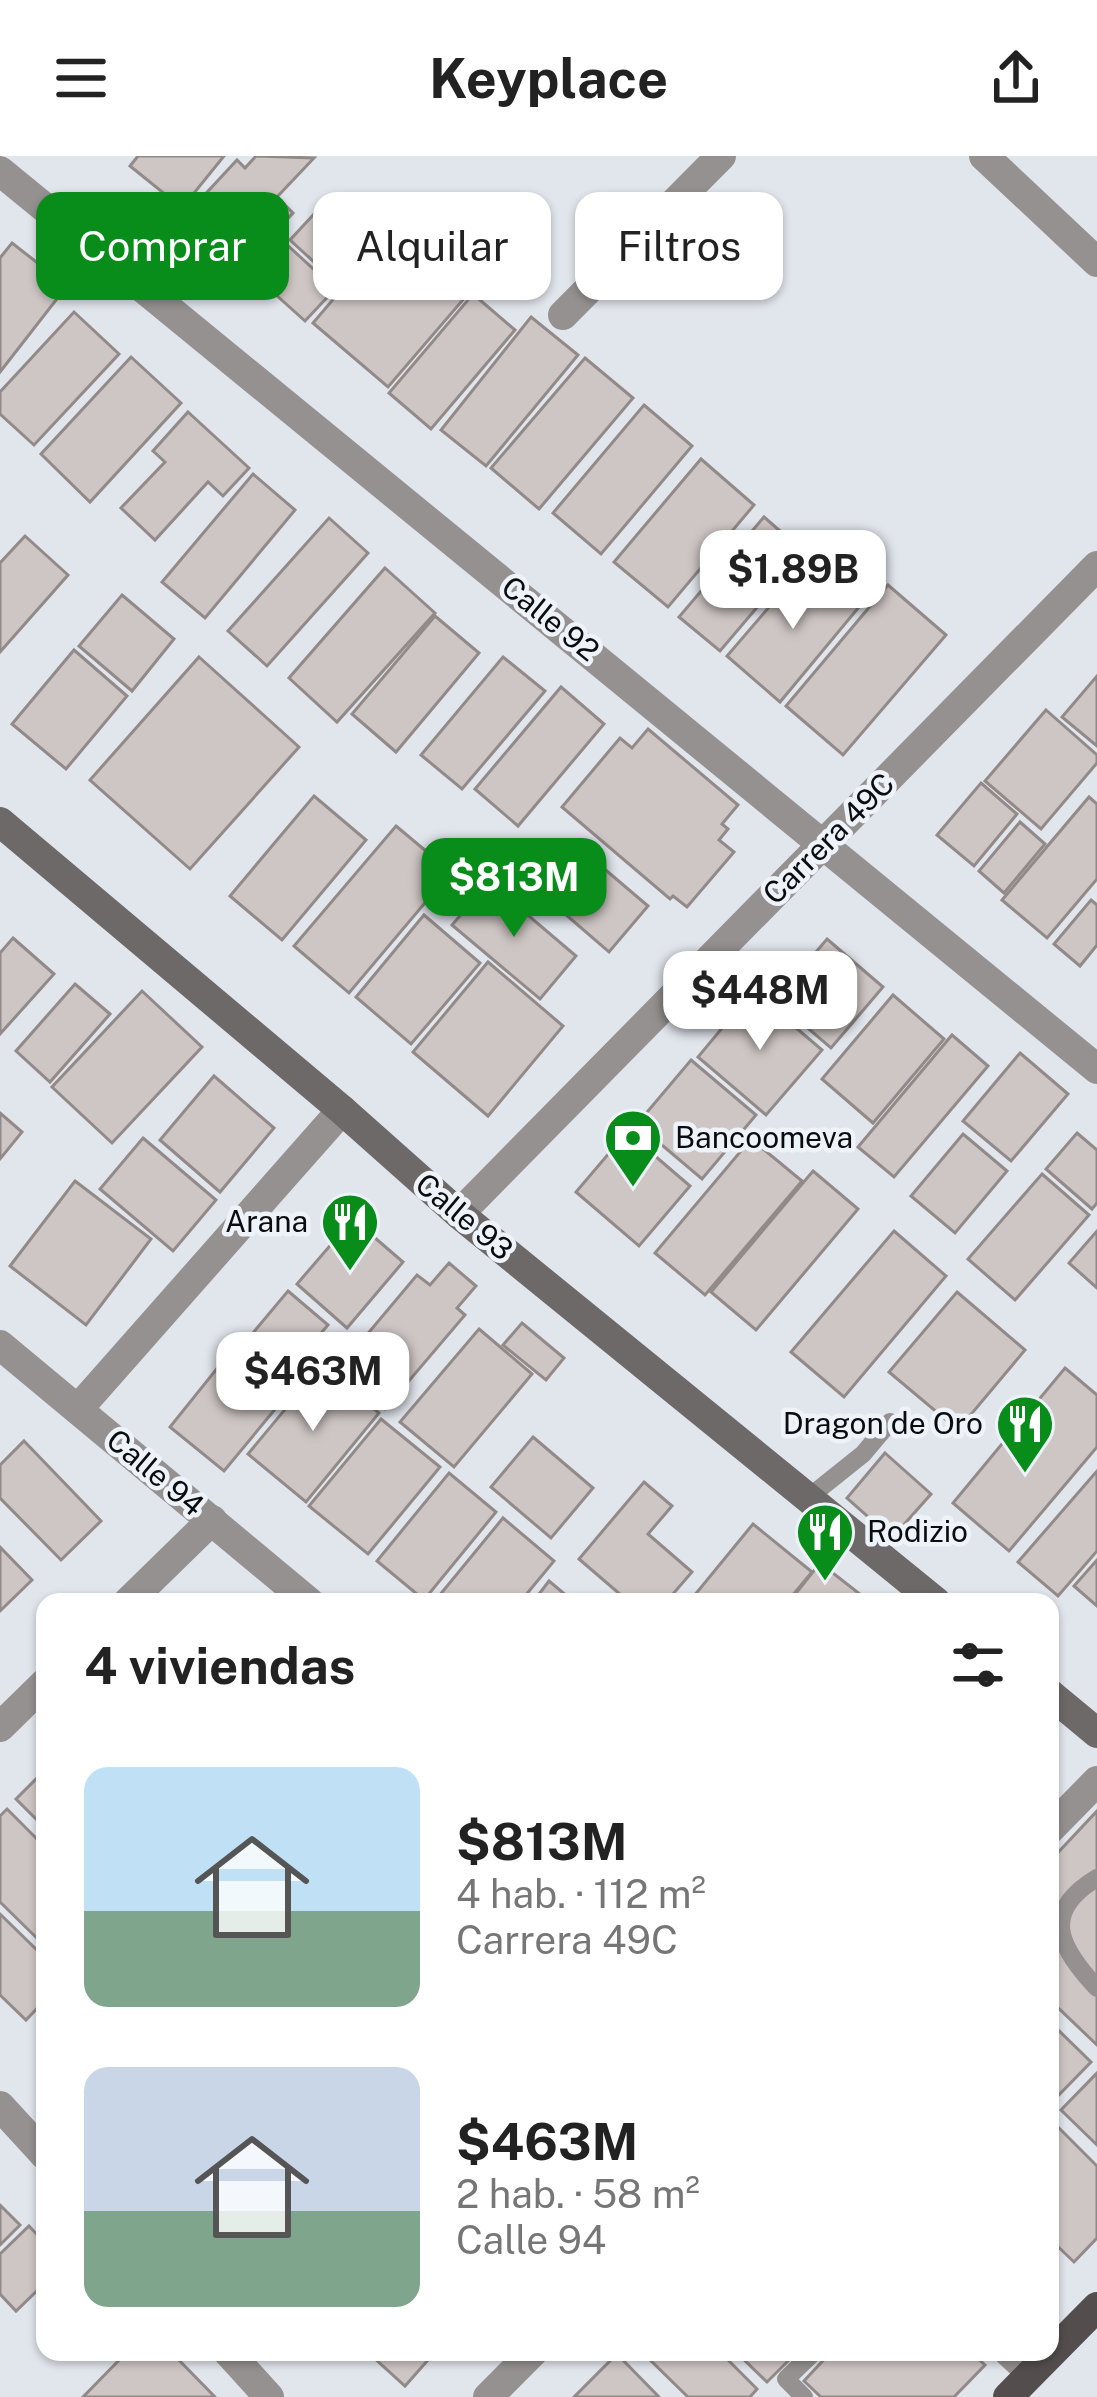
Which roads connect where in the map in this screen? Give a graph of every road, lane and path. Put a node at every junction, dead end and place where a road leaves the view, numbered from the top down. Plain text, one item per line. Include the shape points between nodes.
1 (722, 156) edge
2 (984, 156) edge
3 (0, 171) edge
4 (1097, 262) edge
5 (563, 315) dead end
6 (1097, 566) edge
7 (0, 822) edge
8 (825, 843) junction
9 (1097, 1070) edge
10 (341, 1110) junction
11 (459, 1214) junction
12 (0, 1345) edge
13 (78, 1409) junction
14 (890, 1422) dead end
15 (808, 1498) junction
16 (212, 1520) junction
17 (137, 1593) edge
18 (298, 1593) edge
19 (925, 1593) edge
20 (36, 1692) edge
21 (1059, 1701) edge
22 (0, 1727) edge
23 (1097, 1733) edge
24 (1097, 1781) edge
25 (1059, 1820) edge
26 (1097, 1878) edge
27 (1097, 1988) edge
28 (0, 2106) edge
29 (36, 2145) edge
30 (1092, 2321) edge
31 (1059, 2350) edge
32 (236, 2361) edge
33 (523, 2361) edge
34 (805, 2361) edge
35 (1047, 2361) edge
36 (1018, 2387) edge
37 (269, 2397) edge
38 (488, 2397) edge
39 (805, 2397) edge

1 - 5 street
2 - 4 street
3 - 8 street, Calle 92
6 - 8 street, Carrera 49C
7 - 10 street, Calle 93
8 - 9 street, Calle 92
8 - 11 street, Carrera 49C
10 - 11 street, Calle 93
10 - 13 street
11 - 15 street, Calle 93
12 - 13 street, Calle 94
13 - 16 street, Calle 94
14 - 15 lane
15 - 19 street, Calle 93
16 - 17 street
16 - 18 street, Calle 94
20 - 22 street
21 - 23 street
24 - 25 street
26 - 27 lane via 1073,1892 1059,1922 1074,1963
28 - 29 street
30 - 31 main road
32 - 37 street
33 - 38 street
34 - 39 lane via 786,2379
35 - 36 main road

